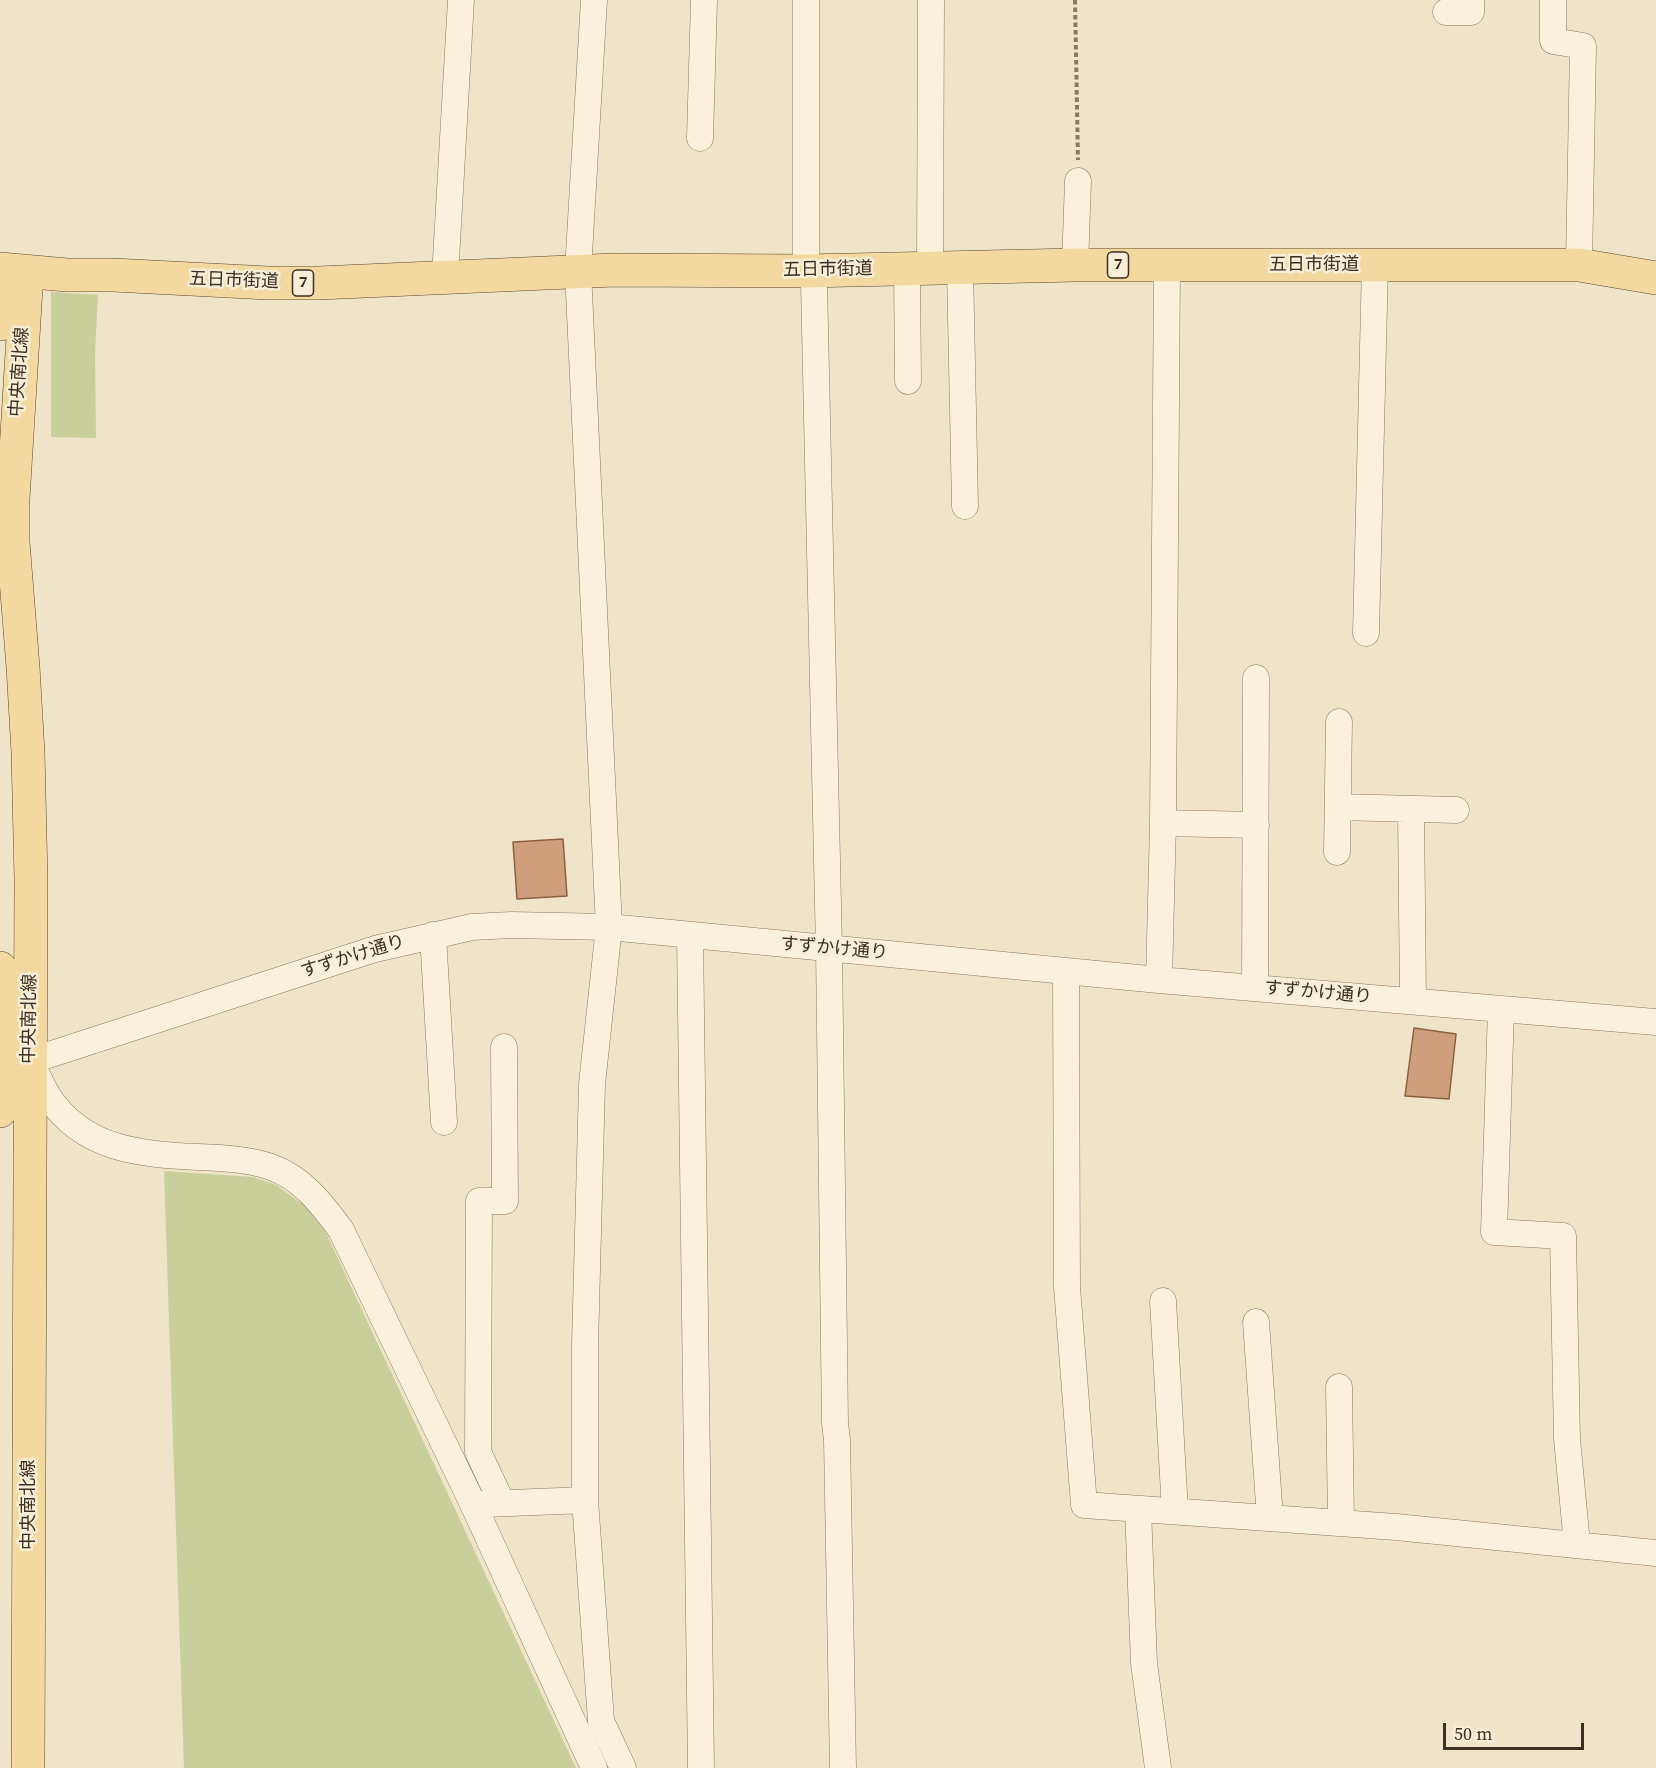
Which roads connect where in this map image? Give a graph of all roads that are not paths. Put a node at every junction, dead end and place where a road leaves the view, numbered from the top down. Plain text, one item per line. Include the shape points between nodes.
1 (461, 0) edge
2 (594, 0) edge
3 (704, 0) edge
4 (806, 0) edge
5 (931, 0) edge
6 (1471, 0) edge
7 (1553, 0) edge
8 (1446, 12) dead end
9 (700, 138) dead end
10 (1078, 181) road end
11 (1075, 265) junction
12 (1167, 265) junction
13 (1375, 265) junction
14 (1579, 265) junction
15 (932, 269) junction
16 (10, 270) edge
17 (578, 271) junction
18 (806, 271) junction
19 (445, 277) junction
20 (1656, 278) edge
21 (0, 324) edge
22 (908, 381) dead end
23 (965, 506) dead end
24 (1366, 633) dead end
25 (1256, 678) dead end
26 (1339, 722) dead end
27 (1338, 807) junction
28 (1411, 810) junction
29 (1456, 810) dead end
30 (1163, 823) junction
31 (1256, 825) junction
32 (1337, 852) dead end
33 (609, 927) junction
34 (433, 935) junction
35 (690, 936) junction
36 (829, 949) junction
37 (0, 968) edge
38 (1066, 971) junction
39 (1159, 980) junction
40 (1255, 988) junction
41 (1413, 1000) junction
42 (1502, 1009) junction
43 (1656, 1022) edge
44 (504, 1047) dead end
45 (10, 1061) edge
46 (0, 1084) edge
47 (0, 1111) edge
48 (444, 1122) dead end
49 (1163, 1301) dead end
50 (1256, 1322) dead end
51 (1339, 1387) dead end
52 (585, 1500) junction
53 (502, 1503) junction
54 (473, 1504) junction
55 (1138, 1509) junction
56 (1175, 1511) junction
57 (1270, 1518) junction
58 (1341, 1523) junction
59 (1577, 1544) junction
60 (1656, 1553) edge
61 (28, 1768) edge
62 (594, 1768) edge
63 (623, 1768) edge
64 (701, 1768) edge
65 (843, 1768) edge
66 (1158, 1768) edge

1 - 19 street
2 - 17 street
3 - 9 street
4 - 18 street
5 - 15 street
6 - 8 street via 1471,12
7 - 14 street via 1553,41 1583,46
10 - 11 street
11 - 12 main road, 五日市街道 / 7
11 - 15 main road, 五日市街道 / 7
12 - 13 main road, 五日市街道 / 7
12 - 30 street
13 - 14 main road, 五日市街道 / 7
13 - 24 street
14 - 20 main road, 五日市街道 / 7
15 - 18 main road, 五日市街道 / 7
15 - 22 street
15 - 23 street
16 - 19 main road, 五日市街道 / 7 via 268,283
16 - 21 main road, 中央南北線
16 - 45 main road, 中央南北線 via 12,499 24,667 31,879
17 - 18 main road, 五日市街道 / 7
17 - 19 main road, 五日市街道 / 7
17 - 33 street
18 - 36 street via 814,284
25 - 31 street
26 - 27 street
27 - 28 street
27 - 32 street
28 - 29 street
28 - 41 street
30 - 31 street
30 - 39 street
31 - 40 street
33 - 34 street, すずかけ通り via 511,925
33 - 35 street, すずかけ通り
33 - 52 street via 592,1084
34 - 45 street, すずかけ通り via 375,949
34 - 48 street
35 - 36 street, すずかけ通り
35 - 64 street
36 - 38 street, すずかけ通り
36 - 65 street
37 - 45 main road, 中央南北線
38 - 39 street, すずかけ通り
38 - 55 street via 1067,1287 1084,1505
39 - 40 street, すずかけ通り
40 - 41 street, すずかけ通り
41 - 42 street, すずかけ通り
42 - 43 street, すずかけ通り
42 - 59 street via 1494,1232 1563,1236 1568,1439
44 - 53 street via 505,1201 479,1201 478,1452
45 - 46 main road, 中央南北線
45 - 54 street via 68,1120 94,1138 144,1154 246,1160 272,1167 320,1201 341,1230
45 - 61 main road, 中央南北線
46 - 47 main road, 中央南北線
49 - 56 street
50 - 57 street
51 - 58 street
52 - 53 street
52 - 63 street via 602,1721
53 - 54 street
54 - 62 street
55 - 56 street
55 - 66 street via 1144,1664
56 - 57 street
57 - 58 street
58 - 59 street
59 - 60 street

